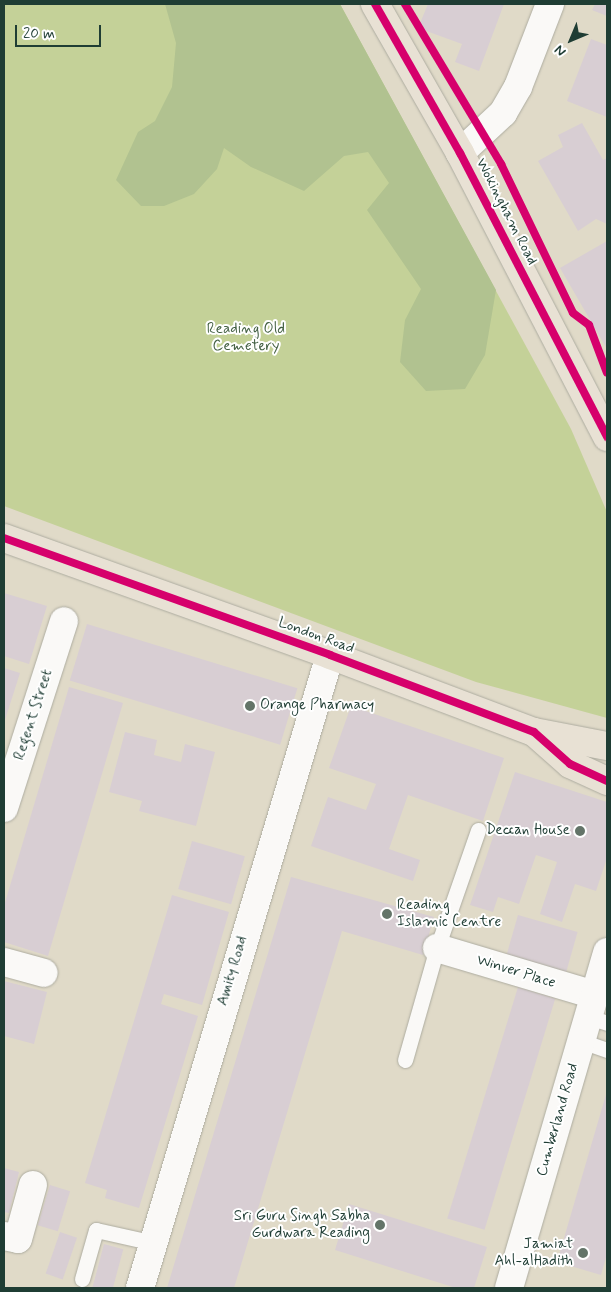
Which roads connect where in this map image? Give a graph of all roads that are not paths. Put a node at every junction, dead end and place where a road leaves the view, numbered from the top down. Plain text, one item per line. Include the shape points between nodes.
1 (375, 4) edge
2 (550, 4) edge
3 (460, 153) junction
4 (607, 437) edge
5 (4, 538) edge
6 (64, 621) dead end
7 (330, 655) junction
8 (534, 732) junction
9 (607, 746) edge
10 (607, 781) edge
11 (4, 808) edge
12 (478, 830) dead end
13 (437, 948) junction
14 (607, 952) edge
15 (4, 962) edge
16 (44, 973) dead end
17 (593, 1019) edge
18 (607, 1050) edge
19 (405, 1060) dead end
20 (33, 1185) dead end
21 (4, 1236) edge
22 (154, 1243) junction
23 (82, 1279) dead end
24 (140, 1288) edge
25 (509, 1288) edge

1 - 3 main road, Wokingham Road
2 - 3 street via 518,87 503,113
3 - 4 main road, Wokingham Road
5 - 7 main road, London Road
6 - 11 street, Regent Street
7 - 8 main road, London Road
7 - 22 street, Amity Road
8 - 9 main road, London Road
8 - 10 main road, London Road via 570,764
12 - 13 lane
13 - 17 street, Winver Place
13 - 19 lane
14 - 17 street, Cumberland Road
15 - 16 street
17 - 18 lane
17 - 25 street, Cumberland Road
20 - 21 street via 18,1239
22 - 23 lane via 96,1230
22 - 24 street, Amity Road

